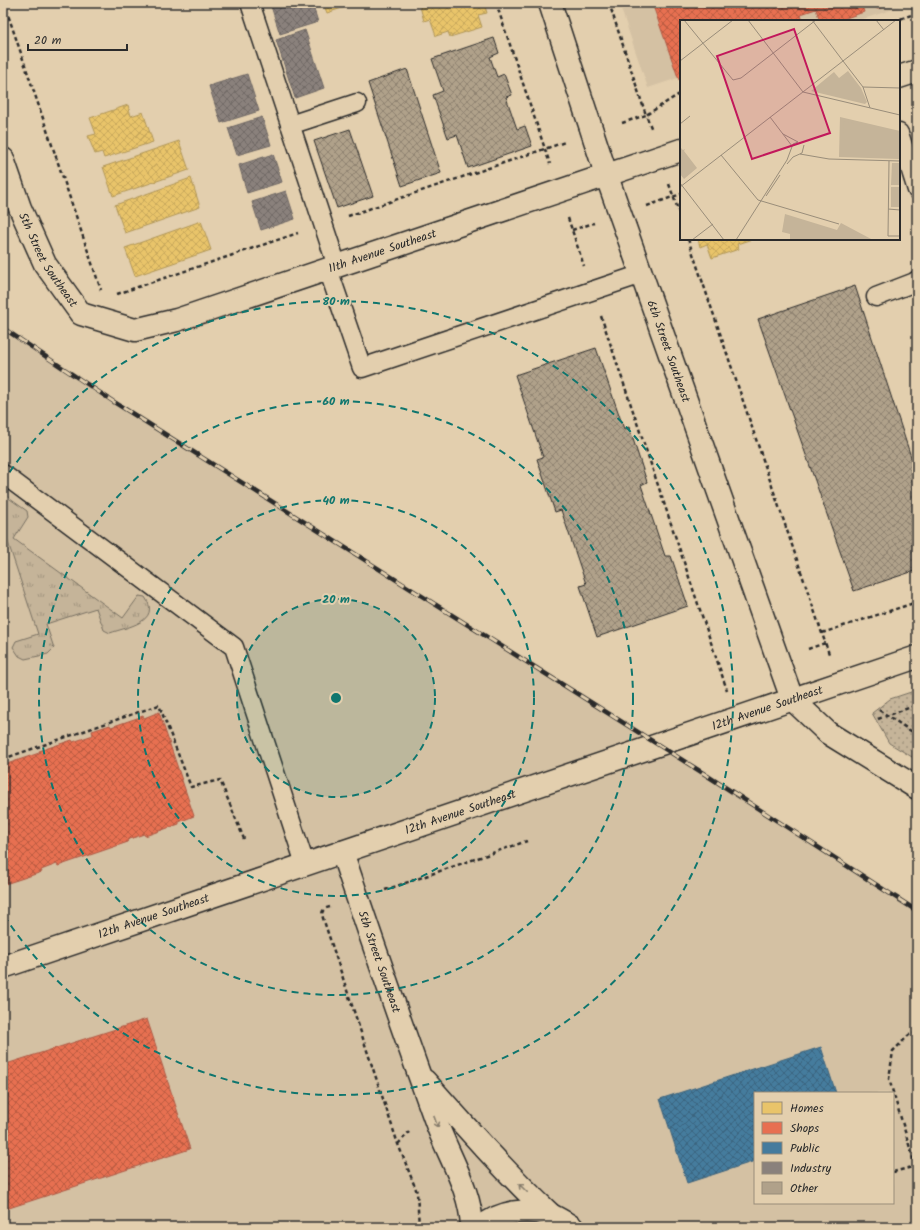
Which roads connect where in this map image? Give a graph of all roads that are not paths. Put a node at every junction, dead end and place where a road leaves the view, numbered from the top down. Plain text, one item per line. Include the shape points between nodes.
1 (250, 3) edge
2 (550, 3) edge
3 (917, 71) edge
4 (900, 77) edge
5 (357, 103) dead end
6 (290, 125) junction
7 (900, 136) edge
8 (680, 150) edge
9 (3, 159) edge
10 (606, 174) junction
11 (917, 190) edge
12 (332, 267) junction
13 (642, 274) junction
14 (917, 280) edge
15 (876, 297) dead end
16 (81, 314) joint
17 (3, 474) edge
18 (917, 657) edge
19 (792, 699) junction
20 (917, 788) edge
21 (342, 852) junction
22 (305, 864) junction
23 (3, 967) edge
24 (418, 1072) junction
25 (551, 1215) junction
26 (472, 1227) edge
27 (482, 1227) edge
28 (572, 1227) edge

1 - 6 lane
2 - 10 street, 6th Street Southeast
3 - 4 street
5 - 6 lane
6 - 12 lane via 323,224
7 - 11 lane
8 - 10 street, 11th Avenue Southeast
9 - 16 street, 5th Street Southeast via 20,208 45,264
10 - 12 street, 11th Avenue Southeast
10 - 13 street, 6th Street Southeast
12 - 13 lane via 362,368
12 - 16 street, 11th Avenue Southeast via 177,320 134,330
13 - 19 street, 6th Street Southeast
14 - 15 lane
17 - 22 lane via 234,647
18 - 19 street, 12th Avenue Southeast
19 - 20 street via 828,733
19 - 21 street, 12th Avenue Southeast
21 - 22 street, 12th Avenue Southeast
21 - 24 street, 5th Street Southeast
22 - 23 street, 12th Avenue Southeast
25 -> 24 street, 5th Street Southeast via 494,1158
24 -> 26 street, 5th Street Southeast via 467,1196 472,1214
25 - 27 street via 530,1211 508,1213
25 - 28 street

